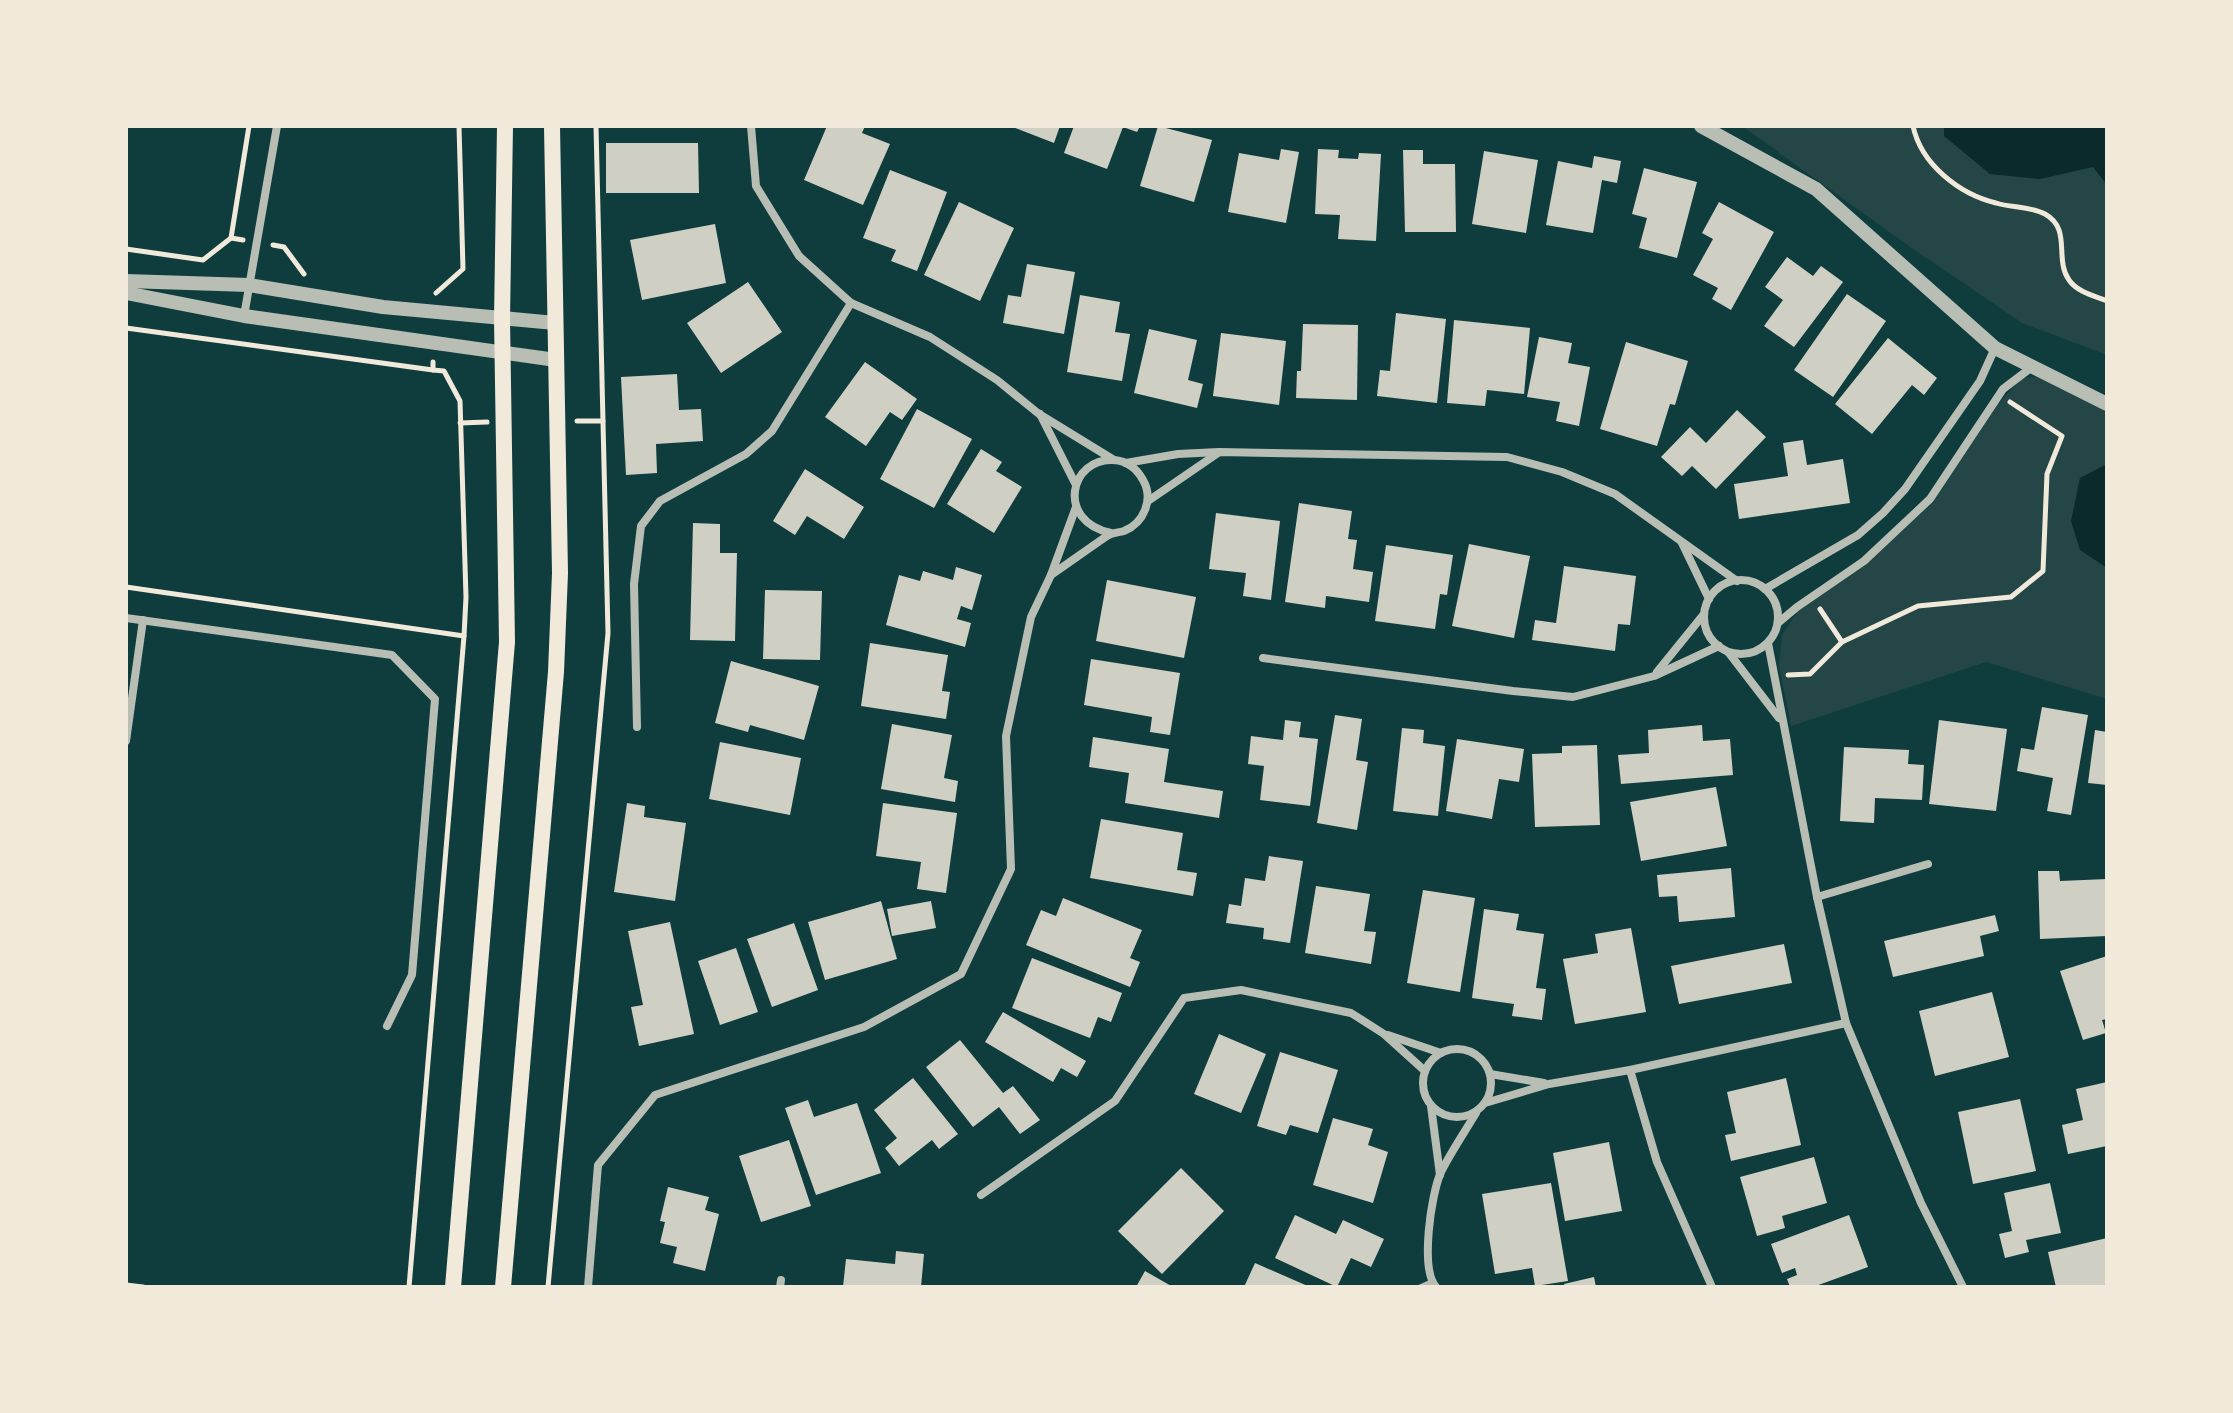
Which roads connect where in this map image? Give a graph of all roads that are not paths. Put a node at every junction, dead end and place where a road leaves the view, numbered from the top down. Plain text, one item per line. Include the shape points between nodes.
1 (277, 126) edge
2 (505, 126) edge
3 (552, 126) edge
4 (751, 126) edge
5 (1701, 126) edge
6 (126, 281) edge
7 (249, 285) junction
8 (126, 293) edge
9 (851, 303) junction
10 (244, 316) junction
11 (502, 319) junction
12 (555, 323) junction
13 (1995, 348) junction
14 (503, 353) junction
15 (556, 360) junction
16 (2032, 367) junction
17 (2102, 401) edge
18 (1039, 414) junction
19 (1219, 452) junction
20 (1114, 460) junction
21 (1126, 463) junction
22 (1076, 485) junction
23 (1148, 501) junction
24 (1076, 507) junction
25 (1111, 533) junction
26 (1682, 542) junction
27 (1051, 575) junction
28 (1737, 581) junction
29 (1765, 589) junction
30 (1709, 599) junction
31 (1704, 614) junction
32 (126, 618) edge
33 (143, 620) junction
34 (1778, 623) junction
35 (1768, 643) junction
36 (1724, 649) junction
37 (1263, 658) dead end
38 (1654, 676) junction
39 (1782, 722) junction
40 (637, 727) dead end
41 (126, 741) edge
42 (1928, 864) dead end
43 (1817, 897) junction
44 (1846, 1023) junction
45 (387, 1026) dead end
46 (1384, 1034) junction
47 (1441, 1053) junction
48 (1630, 1070) junction
49 (1425, 1071) junction
50 (1490, 1074) junction
51 (1549, 1084) junction
52 (1485, 1103) junction
53 (1431, 1106) junction
54 (1476, 1112) junction
55 (1440, 1175) junction
56 (981, 1195) dead end
57 (1434, 1284) edge
58 (453, 1287) edge
59 (503, 1287) edge
60 (588, 1287) edge
61 (1420, 1287) edge
62 (1712, 1287) edge
63 (1963, 1287) edge

1 - 7 street
2 - 11 main road
3 - 12 main road
4 - 9 street via 756,186 799,256
5 - 13 street via 1816,189
6 - 7 street
7 - 10 street
7 - 11 street
8 - 10 street
9 - 18 street via 930,337
9 - 40 street via 772,431 746,454 660,501 641,526 634,584
10 - 14 street
11 - 12 street
11 - 14 main road
12 - 15 main road
13 - 16 street
13 - 29 street via 1980,381 1883,513 1858,535
14 - 15 street
14 - 58 main road via 506,670
15 - 59 main road via 556,672
16 - 17 street
16 - 34 street via 1999,394 1930,499 1864,561
18 - 20 street
18 - 22 street
19 - 21 street
19 - 23 street
19 - 26 street via 1507,457 1615,494
20 - 21 street
20 - 22 street via 1091,466
21 - 23 street via 1139,472
22 - 24 street
23 - 25 street via 1136,524
24 - 25 street via 1096,530
24 - 27 street
25 - 27 street
26 - 28 street
26 - 30 street
27 - 60 street via 1031,617 1006,736 1011,869 961,974 864,1027 655,1095 598,1165
28 - 29 street
28 - 30 street
29 - 34 street via 1778,610
30 - 31 street
31 - 36 street via 1710,638
31 - 38 street
32 - 33 street
33 - 41 street
33 - 45 street via 392,655 435,699 412,975
34 - 35 street
35 - 36 street via 1749,653
35 - 39 street
36 - 38 street
36 - 39 street
37 - 38 street via 1573,697
39 - 43 street
42 - 43 street
43 - 44 street
44 - 48 street
44 - 63 street via 1921,1203
46 - 47 street
46 - 49 street
46 - 56 street via 1351,1013 1241,990 1184,998 1115,1101
47 - 49 street
47 - 50 street via 1465,1050 1485,1063
48 - 51 street
48 - 62 street via 1657,1162
49 - 53 street via 1424,1095
50 - 51 street
50 - 52 street
51 - 52 street
52 - 54 street
53 - 54 street via 1452,1117
53 - 55 street
54 - 55 street
55 - 57 street via 1426,1244
57 - 61 lane

